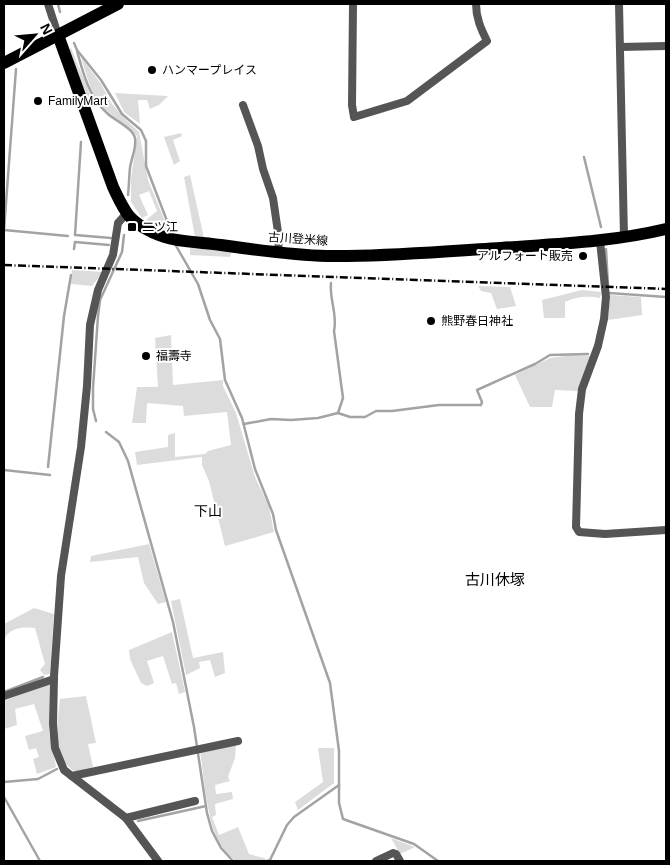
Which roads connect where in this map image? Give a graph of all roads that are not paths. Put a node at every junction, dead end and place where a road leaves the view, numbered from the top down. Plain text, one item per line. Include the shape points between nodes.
1 (48, 4) edge
2 (118, 4) edge
3 (353, 4) edge
4 (476, 4) edge
5 (620, 4) edge
6 (58, 35) junction
7 (666, 46) edge
8 (620, 47) junction
9 (4, 63) edge
10 (243, 105) dead end
11 (127, 213) junction
12 (666, 229) edge
13 (624, 237) junction
14 (600, 241) junction
15 (278, 252) junction
16 (666, 530) edge
17 (54, 679) junction
18 (4, 696) edge
19 (238, 741) dead end
20 (72, 776) junction
21 (195, 801) dead end
22 (126, 818) junction
23 (158, 861) edge
24 (376, 861) edge
25 (400, 861) edge

1 - 6 street
2 - 6 main road
3 - 4 street via 354,116 407,101 487,41
5 - 8 street
6 - 9 main road
6 - 11 main road, 古川登米線 via 113,187
7 - 8 street
8 - 13 street
10 - 15 street via 273,198 280,239
11 - 15 main road, 古川登米線 via 131,219 156,234
11 - 17 street via 118,223 113,255 98,290 90,325 79,456 61,576
12 - 13 main road, 古川登米線
13 - 14 main road, 古川登米線
14 - 15 main road, 古川登米線 via 402,254 327,256
14 - 16 street via 605,312 598,346 580,397 576,527 579,532 605,534
17 - 18 street
17 - 20 street via 54,748 64,770
19 - 20 street
20 - 22 street
21 - 22 street
22 - 23 street
24 - 25 street via 394,853

